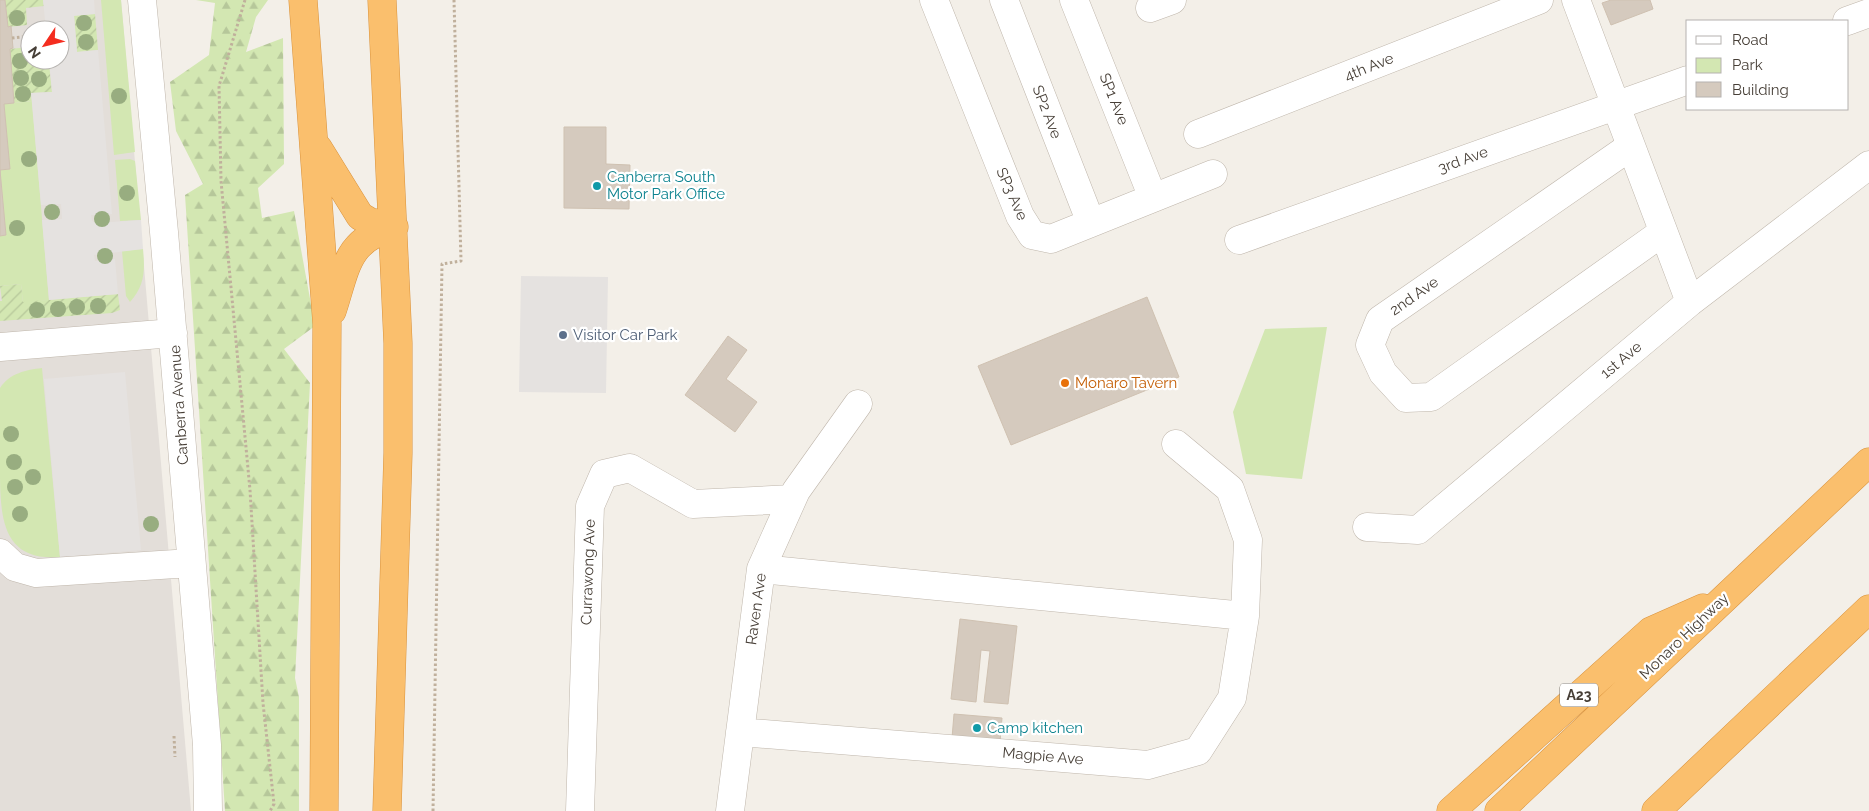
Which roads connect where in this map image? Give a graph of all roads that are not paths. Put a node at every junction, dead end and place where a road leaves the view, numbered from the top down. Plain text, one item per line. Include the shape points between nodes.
1 (142, 0) edge
2 (303, 0) edge
3 (382, 0) edge
4 (934, 0) edge
5 (1004, 0) edge
6 (1074, 0) edge
7 (1539, 0) edge
8 (1576, 0) edge
9 (1869, 13) edge
10 (1849, 20) edge
11 (1686, 81) edge
12 (1616, 106) junction
13 (1198, 134) dead end
14 (316, 145) junction
15 (1631, 146) junction
16 (1869, 166) edge
17 (1213, 174) dead end
18 (1153, 198) junction
19 (1091, 223) junction
20 (394, 227) junction
21 (1663, 232) junction
22 (1239, 240) dead end
23 (1690, 302) junction
24 (327, 324) junction
25 (173, 333) junction
26 (0, 347) edge
27 (858, 404) dead end
28 (1176, 444) dead end
29 (1869, 462) edge
30 (792, 499) junction
31 (1367, 527) dead end
32 (0, 552) edge
33 (191, 563) junction
34 (761, 568) junction
35 (1721, 600) junction
36 (1869, 609) edge
37 (1245, 616) junction
38 (740, 732) junction
39 (208, 811) edge
40 (324, 811) edge
41 (387, 811) edge
42 (580, 811) edge
43 (730, 811) edge
44 (1451, 811) edge
45 (1499, 811) edge
46 (1656, 811) edge

1 - 25 street, Canberra Avenue
2 - 14 highway
3 - 20 highway
4 - 19 street, SP3 Ave via 1020,216 1032,235 1051,239
5 - 19 street, SP2 Ave
6 - 18 street, SP1 Ave
7 - 13 street, 4th Ave
8 - 12 street
9 - 10 street
11 - 12 street, 3rd Ave
12 - 15 street
12 - 22 street, 3rd Ave
14 - 20 highway via 360,216 370,222
14 - 24 highway
15 - 21 street
15 - 21 street, 2nd Ave via 1380,320 1370,345 1383,373 1406,398 1432,397
16 - 23 street, 1st Ave
17 - 18 street, SP3 Ave
18 - 19 street, SP3 Ave
20 - 24 highway via 372,234 356,248
20 - 41 highway via 398,453
21 - 23 street
23 - 31 street, 1st Ave via 1418,530
24 - 40 highway
25 - 26 street
25 - 33 street, Canberra Avenue
27 - 30 street, Raven Ave
28 - 37 street, Magpie Ave via 1230,489 1248,540
29 - 35 highway, Monaro Highway / A23
30 - 34 street, Raven Ave
30 - 42 street, Currawong Ave via 693,504 630,468 604,474 590,506
32 - 33 street via 15,567 36,574
33 - 39 street, Canberra Avenue via 207,745
34 - 37 street
34 - 38 street, Raven Ave
35 - 44 highway, A23 via 1651,631
35 - 45 highway, Monaro Highway
36 - 46 highway
37 - 38 street, Magpie Ave via 1232,698 1198,751 1148,765
38 - 43 street, Raven Ave

